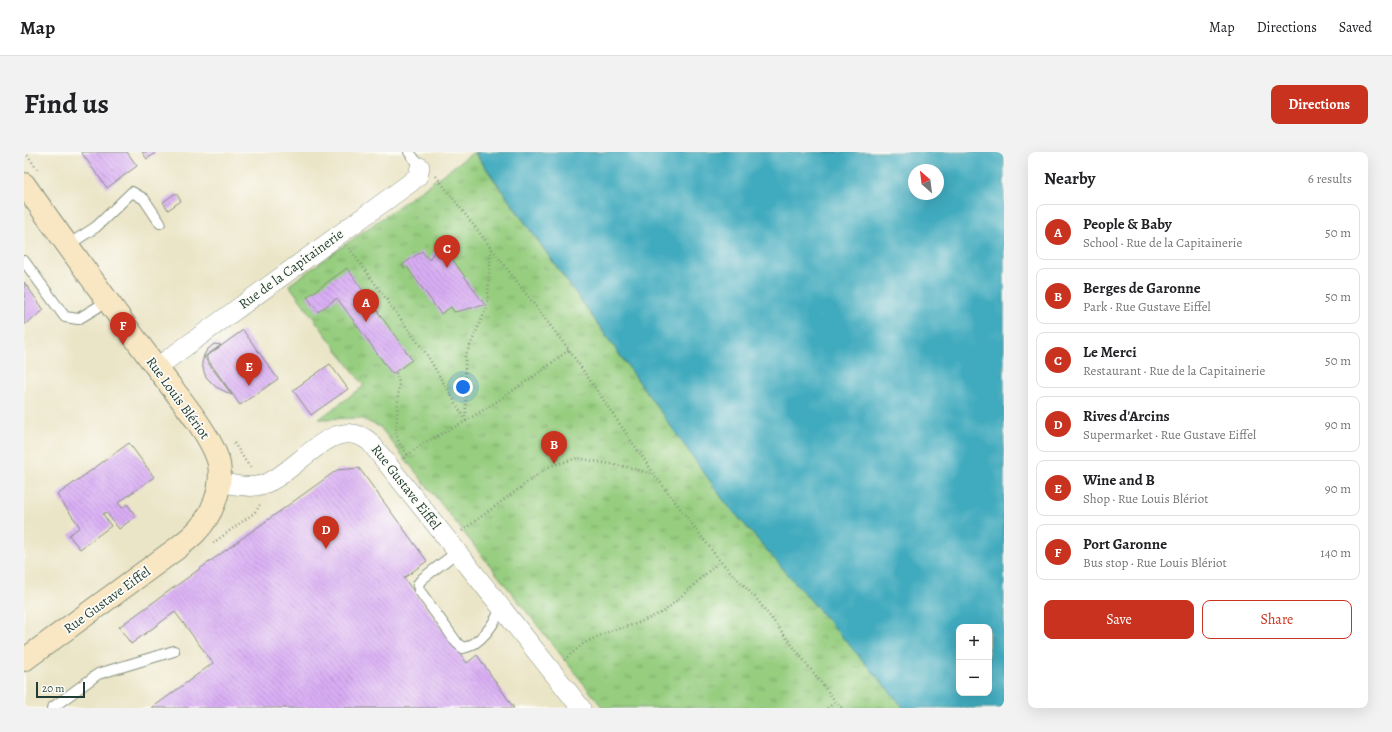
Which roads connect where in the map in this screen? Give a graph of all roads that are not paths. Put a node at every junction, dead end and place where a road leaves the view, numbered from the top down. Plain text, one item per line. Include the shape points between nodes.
1 (409, 152) edge
2 (420, 167) joint
3 (24, 184) edge
4 (160, 223) dead end
5 (68, 245) junction
6 (24, 261) edge
7 (108, 301) junction
8 (156, 368) junction
9 (219, 482) junction
10 (453, 546) junction
11 (501, 608) junction
12 (174, 651) dead end
13 (24, 660) edge
14 (52, 708) edge
15 (581, 708) edge

1 - 2 lane
2 - 8 street, Rue de la Capitainerie via 418,176
3 - 5 street, Rue Louis Blériot
4 - 5 lane via 144,199 132,192 96,227
5 - 7 street, Rue Louis Blériot
6 - 7 lane via 64,317 78,319
7 - 8 street, Rue Louis Blériot
8 - 9 street, Rue Louis Blériot via 202,429 212,447 219,464
9 - 10 street, Rue Gustave Eiffel via 256,486 266,483 325,441 340,434 355,433 370,442
9 - 13 street, Rue Gustave Eiffel via 217,496 210,512 196,533
10 - 11 street, Rue Gustave Eiffel
10 - 11 lane via 418,584 419,590 457,643 463,648 468,647 480,638 498,616
11 - 15 street, Rue Gustave Eiffel
12 - 14 lane via 98,674

